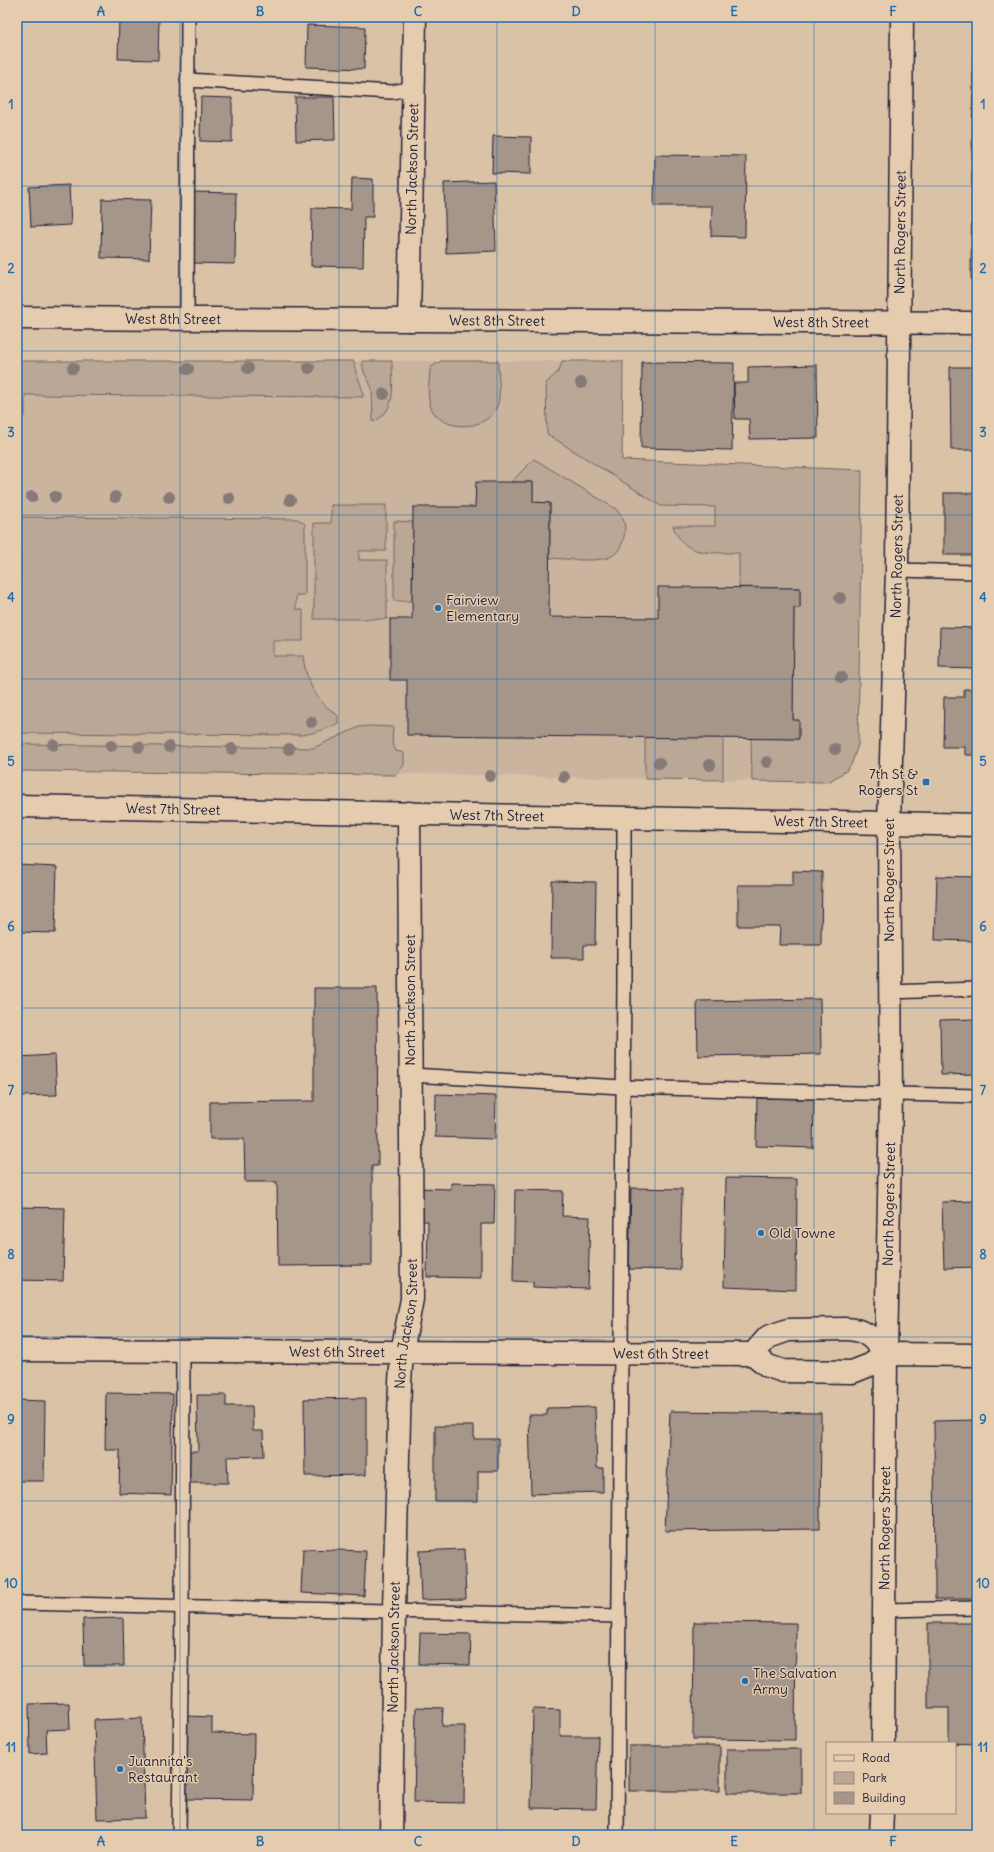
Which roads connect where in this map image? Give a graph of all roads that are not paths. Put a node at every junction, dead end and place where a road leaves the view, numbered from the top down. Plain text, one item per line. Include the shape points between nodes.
1 (188, 17) edge
2 (415, 17) edge
3 (902, 17) edge
4 (187, 80) junction
5 (414, 88) junction
6 (17, 318) edge
7 (187, 320) junction
8 (409, 320) junction
9 (977, 323) edge
10 (899, 324) junction
11 (897, 570) junction
12 (977, 572) edge
13 (17, 806) edge
14 (409, 813) junction
15 (624, 817) junction
16 (889, 823) junction
17 (977, 825) edge
18 (977, 989) edge
19 (890, 992) junction
20 (411, 1075) junction
21 (622, 1087) junction
22 (891, 1095) junction
23 (977, 1096) edge
24 (17, 1350) edge
25 (183, 1352) junction
26 (402, 1352) junction
27 (621, 1354) junction
28 (753, 1354) junction
29 (886, 1354) junction
30 (977, 1355) edge
31 (17, 1604) edge
32 (182, 1607) junction
33 (977, 1608) edge
34 (394, 1610) junction
35 (884, 1610) junction
36 (619, 1616) junction
37 (883, 1742) edge
38 (882, 1814) edge
39 (179, 1835) edge
40 (391, 1835) edge
41 (617, 1835) edge
42 (882, 1835) edge

1 - 4 lane
2 - 5 street, North Jackson Street
3 - 10 street, North Rogers Street
4 - 5 lane via 392,92
4 - 7 lane
5 - 8 street, North Jackson Street
6 - 7 street, West 8th Street
7 - 8 street, West 8th Street
8 - 10 street, West 8th Street
9 - 10 street, West 8th Street
10 - 11 street, North Rogers Street
11 - 12 lane
11 - 16 street, North Rogers Street
13 - 14 street, West 7th Street
14 - 15 street, West 7th Street
14 - 20 street, North Jackson Street
15 - 16 street, West 7th Street
15 - 21 lane
16 - 17 street, West 7th Street
16 - 19 street, North Rogers Street
18 - 19 lane
19 - 22 street, North Rogers Street
20 - 21 lane
20 - 26 street, North Jackson Street via 412,1299
21 - 22 lane
21 - 27 lane
22 - 23 lane
22 - 29 street, North Rogers Street
24 - 25 street, West 6th Street
25 - 26 street, West 6th Street
25 - 32 lane
26 - 27 street, West 6th Street
26 - 34 street, North Jackson Street
27 - 28 street, West 6th Street
27 - 36 lane
28 - 29 street via 768,1366 783,1371 852,1372 870,1365
28 - 29 street via 768,1337 788,1330 853,1329 872,1337
29 - 30 street
29 - 35 street, North Rogers Street
31 - 32 lane
32 - 34 lane
32 - 39 lane
33 - 35 lane
34 - 36 lane
34 - 40 street, North Jackson Street
35 - 37 street, North Rogers Street
36 - 41 lane
38 - 42 street

